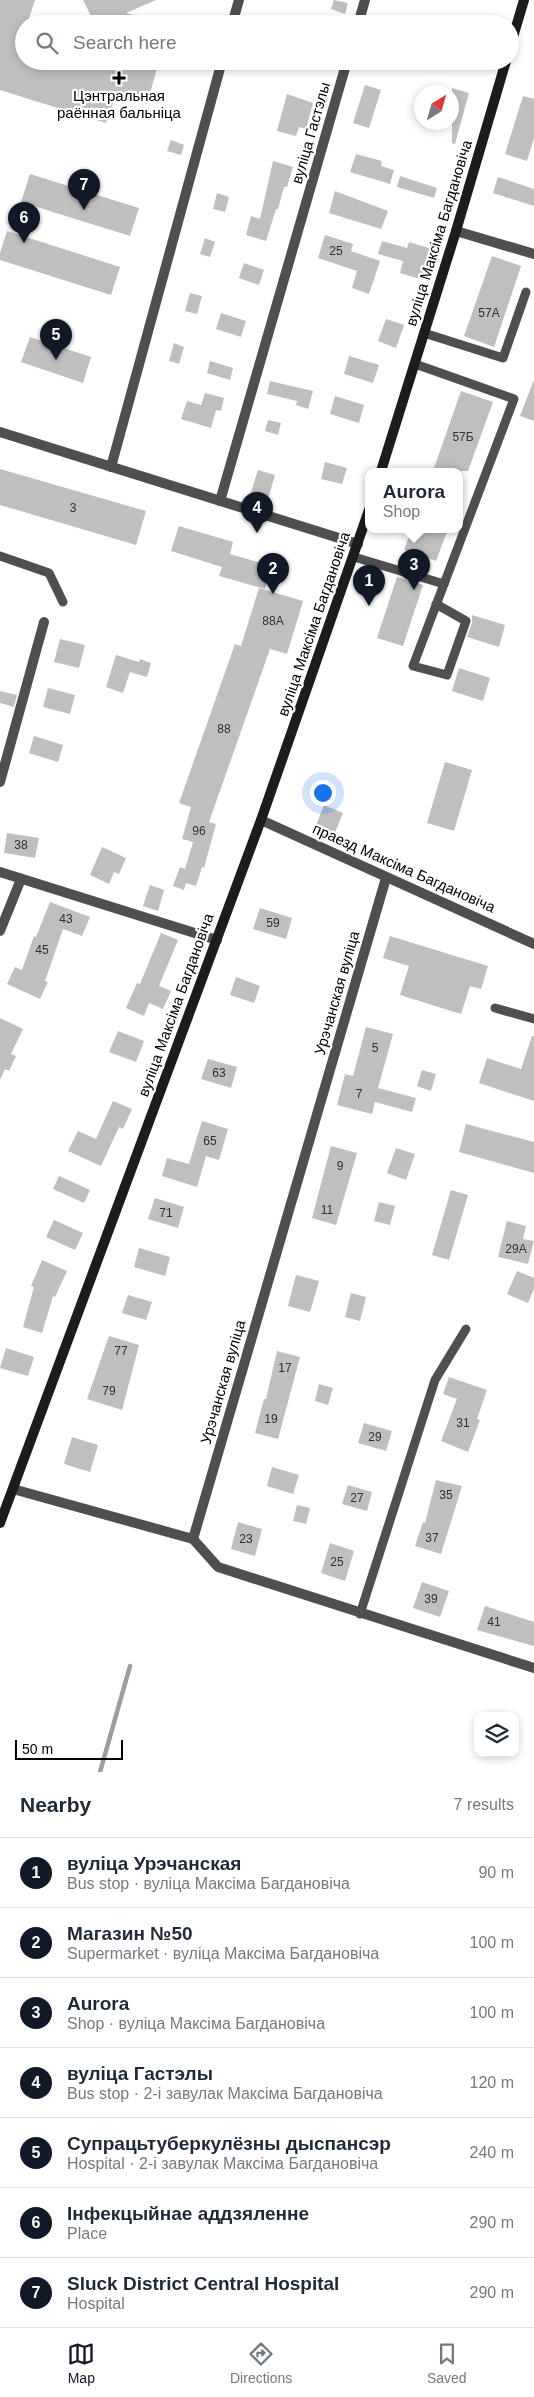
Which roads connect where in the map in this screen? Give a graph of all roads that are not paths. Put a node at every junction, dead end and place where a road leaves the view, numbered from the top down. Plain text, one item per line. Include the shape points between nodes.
1 (239, 0) edge
2 (365, 0) edge
3 (524, 0) edge
4 (235, 15) edge
5 (361, 15) edge
6 (519, 17) edge
7 (220, 70) edge
8 (344, 70) edge
9 (503, 70) edge
10 (456, 231) junction
11 (534, 254) edge
12 (526, 292) dead end
13 (424, 333) junction
14 (415, 364) junction
15 (0, 432) edge
16 (111, 467) junction
17 (382, 468) edge
18 (220, 501) junction
19 (365, 522) edge
20 (358, 544) junction
21 (0, 556) edge
22 (354, 557) junction
23 (444, 584) junction
24 (63, 602) dead end
25 (436, 604) junction
26 (44, 622) dead end
27 (0, 782) edge
28 (261, 820) junction
29 (0, 872) edge
30 (386, 878) junction
31 (21, 879) junction
32 (0, 931) edge
33 (217, 940) junction
34 (534, 944) edge
35 (495, 1008) dead end
36 (534, 1019) edge
37 (466, 1329) dead end
38 (13, 1489) junction
39 (3, 1512) edge
40 (0, 1523) edge
41 (193, 1540) junction
42 (360, 1614) junction
43 (534, 1668) edge

1 - 4 street
2 - 5 street
3 - 6 main road
7 - 16 street
8 - 18 street, вуліца Гастэлы
9 - 10 main road, вуліца Максіма Багдановіча
10 - 11 street
10 - 13 main road, вуліца Максіма Багдановіча
12 - 13 lane via 503,358
13 - 14 main road, вуліца Максіма Багдановіча
14 - 17 main road, вуліца Максіма Багдановіча
14 - 23 lane via 514,399
15 - 16 street
16 - 18 street
18 - 20 street
19 - 20 main road, вуліца Максіма Багдановіча
20 - 22 main road, вуліца Максіма Багдановіча
21 - 24 lane via 49,573
22 - 23 lane
22 - 28 main road, вуліца Максіма Багдановіча
23 - 25 lane
25 - 25 lane via 413,666 447,675 466,621
26 - 27 street
28 - 30 street, праезд Максіма Багдановіча
28 - 33 main road, вуліца Максіма Багдановіча
29 - 31 street
30 - 34 street, праезд Максіма Багдановіча
30 - 41 street, Урэчанская вуліца
31 - 32 street
31 - 33 street
33 - 38 main road, вуліца Максіма Багдановіча
35 - 36 lane
37 - 42 lane via 435,1380
38 - 39 main road, вуліца Максіма Багдановіча
38 - 41 street
39 - 40 main road, вуліца Максіма Багдановіча
41 - 42 street via 218,1567
42 - 43 street

